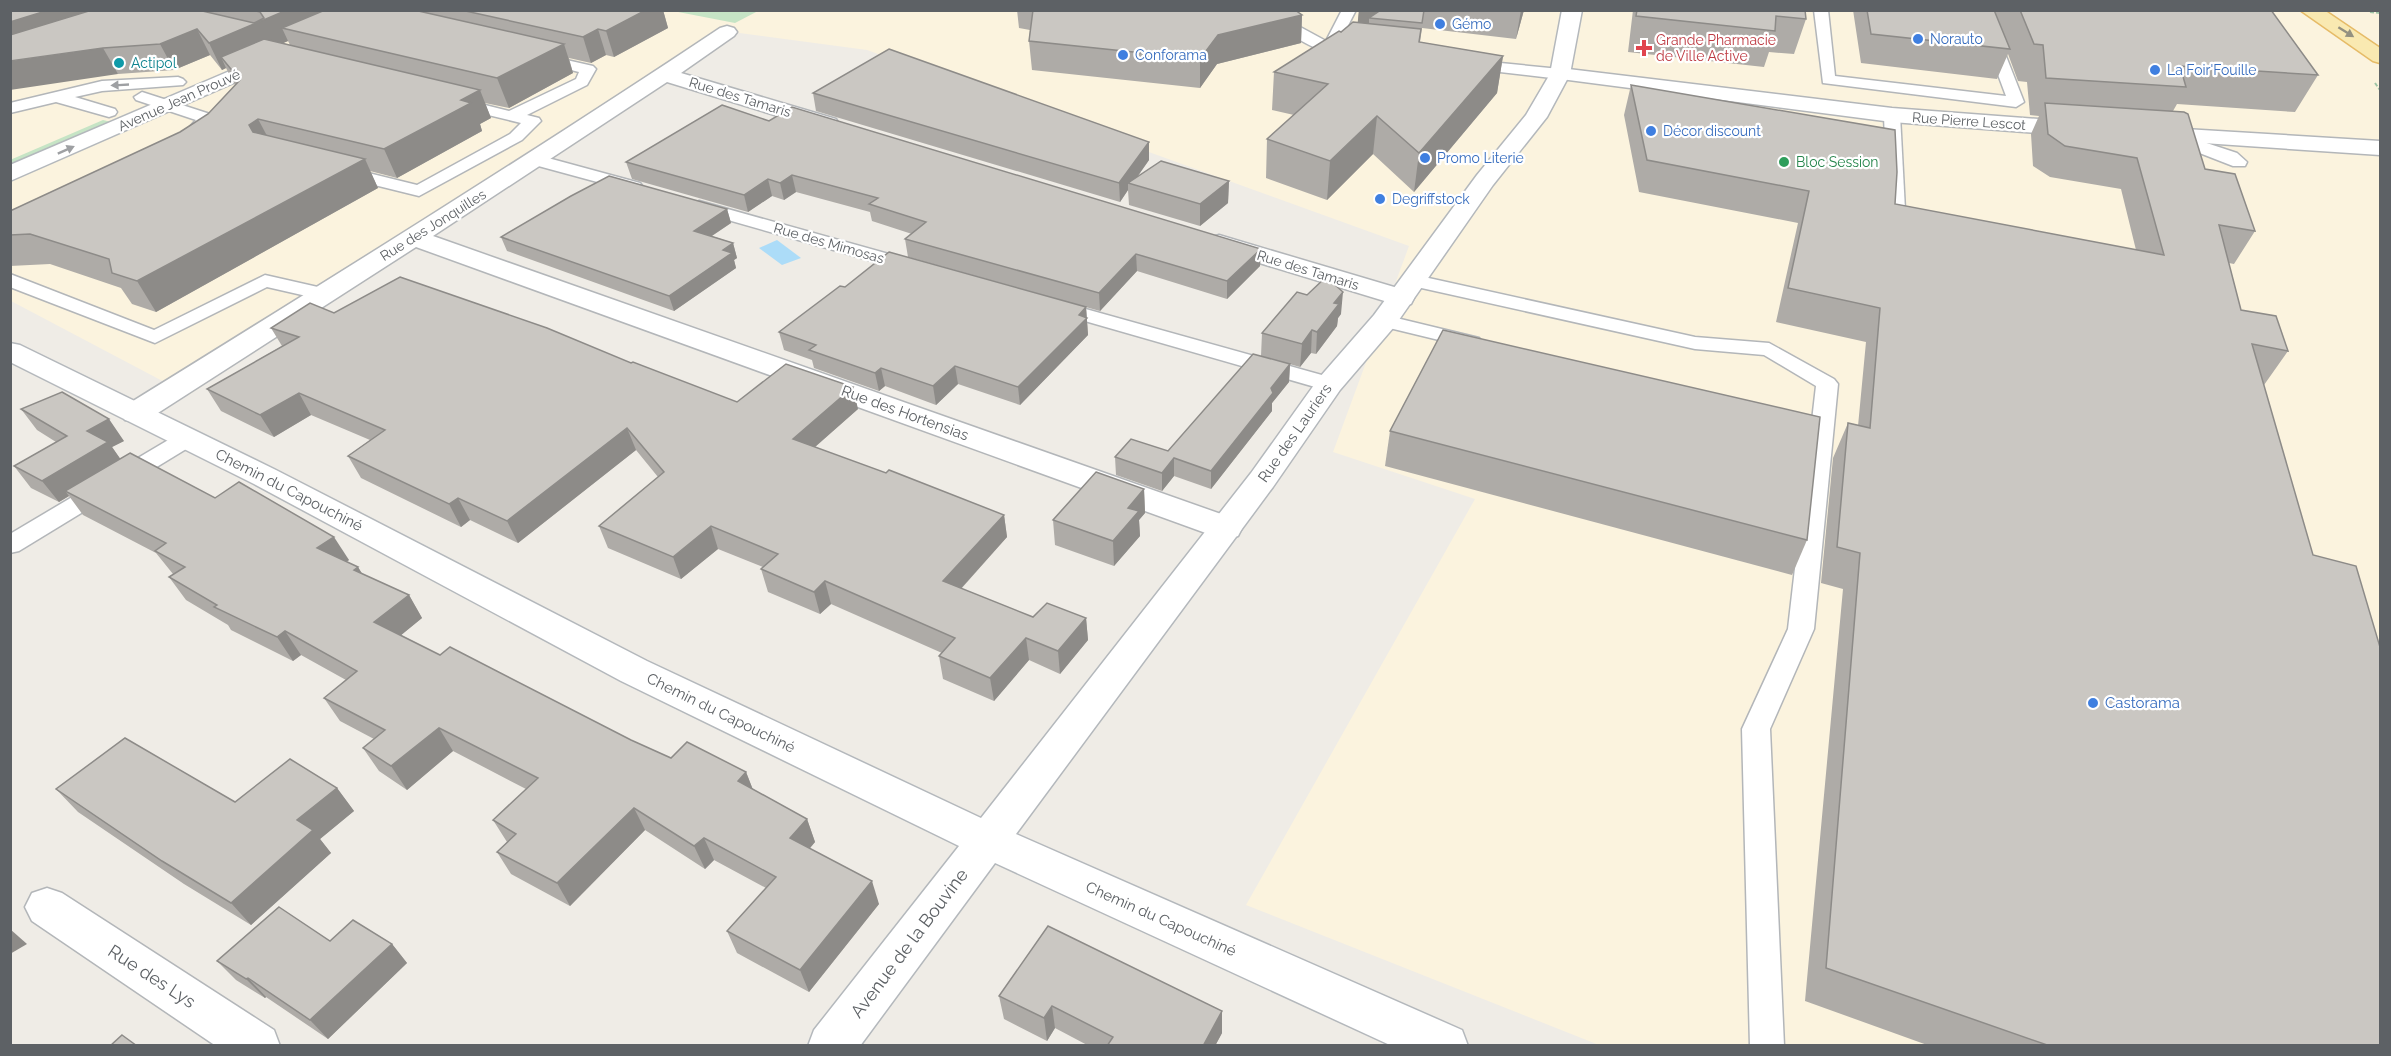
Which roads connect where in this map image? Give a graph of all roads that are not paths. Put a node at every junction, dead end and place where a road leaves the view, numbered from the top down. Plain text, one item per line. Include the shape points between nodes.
1 (1289, 10) edge
2 (1349, 10) edge
3 (1572, 10) edge
4 (1821, 10) edge
5 (1981, 10) edge
6 (2309, 10) edge
7 (727, 32) dead end
8 (1329, 49) junction
9 (1352, 52) edge
10 (530, 56) edge
11 (2380, 57) edge
12 (1456, 63) edge
13 (663, 74) junction
14 (1560, 75) junction
15 (1828, 80) junction
16 (178, 81) junction
17 (55, 96) junction
18 (142, 97) junction
19 (442, 99) edge
20 (167, 105) junction
21 (10, 108) edge
22 (1830, 108) junction
23 (109, 112) junction
24 (511, 116) junction
25 (1892, 116) junction
26 (847, 130) edge
27 (2098, 130) edge
28 (2133, 132) edge
29 (2167, 135) junction
30 (2380, 148) edge
31 (169, 152) edge
32 (10, 154) edge
33 (537, 160) junction
34 (2239, 162) dead end
35 (329, 168) edge
36 (10, 174) edge
37 (652, 192) edge
38 (686, 202) edge
39 (1897, 229) edge
40 (414, 238) junction
41 (1202, 238) edge
42 (927, 270) edge
43 (10, 280) edge
44 (324, 294) junction
45 (1400, 300) junction
46 (1042, 303) edge
47 (1497, 349) edge
48 (10, 351) edge
49 (1329, 384) junction
50 (136, 413) junction
51 (188, 438) junction
52 (1226, 528) junction
53 (10, 545) edge
54 (987, 841) junction
55 (47, 907) dead end
56 (257, 1046) edge
57 (831, 1046) edge
58 (1445, 1046) edge
59 (1767, 1046) edge

1 - 8 lane via 1282,24
2 - 8 lane
3 - 14 street, Rue des Lauriers
4 - 15 lane
5 - 15 lane via 2016,102
6 -> 11 main road
7 - 13 street, Rue des Jonquilles
8 - 9 lane
10 - 24 lane via 588,69 582,82
12 - 14 lane
13 - 26 street, Rue des Tamaris
13 - 33 street, Rue des Jonquilles
14 - 22 street, Rue Pierre Lescot
14 - 45 street, Rue des Lauriers via 1536,117 1485,180
15 - 22 lane
16 -> 17 lane via 102,86
16 - 18 street, Avenue Jean Prouvé
16 - 20 street, Avenue Jean Prouvé via 285,52
17 - 21 lane
17 - 23 lane
18 - 20 lane
18 - 23 street, Avenue Jean Prouvé
19 - 24 lane
20 - 31 lane via 207,118
36 -> 20 street, Avenue Jean Prouvé
22 - 25 street, Rue Pierre Lescot
23 - 32 street, Avenue Jean Prouvé
24 - 35 lane via 533,121 516,137 419,191
25 - 27 street, Rue Pierre Lescot
25 - 39 lane
28 - 29 street
29 - 30 street
29 - 34 lane
33 - 37 lane
33 - 40 street, Rue des Jonquilles
38 - 42 lane, Rue des Mimosas
40 - 44 street, Rue des Jonquilles
40 - 52 street, Rue des Hortensias
41 - 45 street, Rue des Tamaris
43 - 44 lane via 155,337 265,280
44 - 50 street, Rue des Jonquilles
45 - 47 lane
45 - 49 street, Rue des Lauriers
45 - 59 lane via 1695,343 1768,349 1827,384 1801,629 1756,729
46 - 49 lane
48 - 50 street, Chemin du Capouchiné
49 - 52 street, Rue des Lauriers
50 - 51 street, Chemin du Capouchiné
51 - 53 lane
51 - 54 street, Chemin du Capouchiné via 634,671
52 - 54 street, Rue des Lauriers
54 - 57 street, Avenue de la Bouvine
54 - 58 street, Chemin du Capouchiné
55 - 56 street, Rue des Lys

